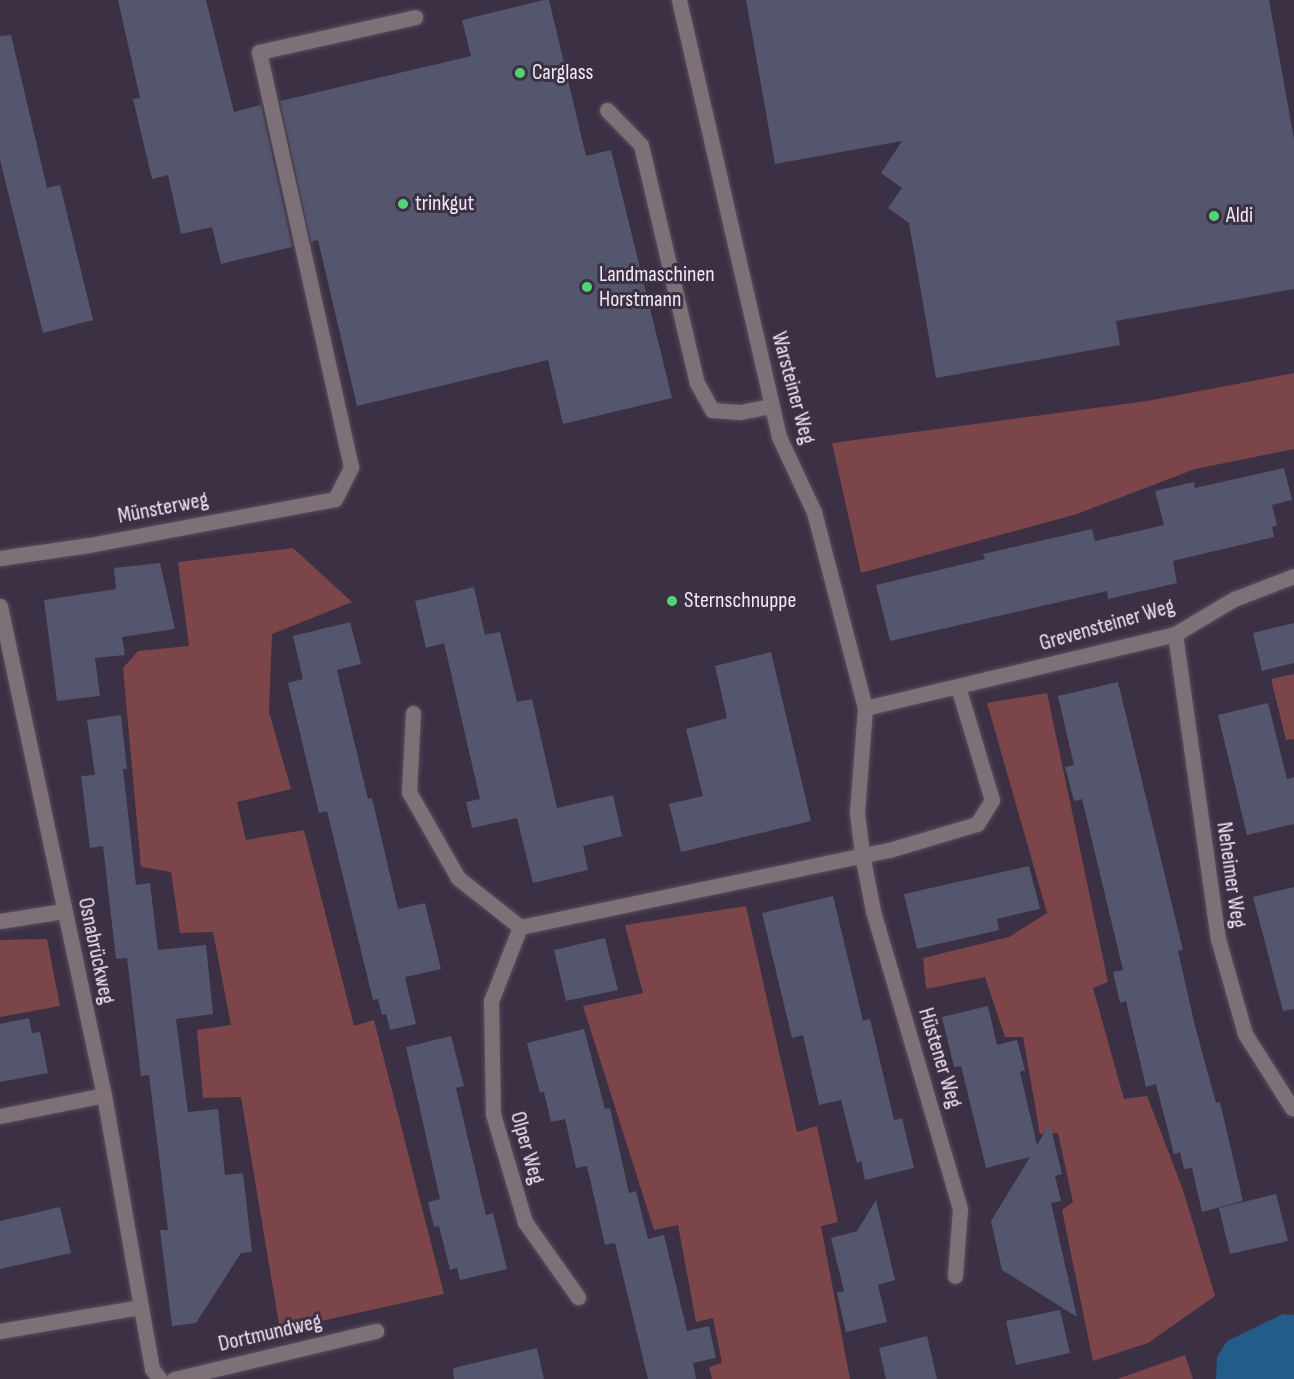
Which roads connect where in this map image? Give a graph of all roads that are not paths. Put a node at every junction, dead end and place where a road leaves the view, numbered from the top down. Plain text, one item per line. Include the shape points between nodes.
1 (679, 0) edge
2 (415, 17) dead end
3 (607, 110) dead end
4 (771, 406) junction
5 (0, 558) edge
6 (1294, 576) edge
7 (0, 606) edge
8 (1175, 634) junction
9 (4, 644) edge
10 (958, 687) junction
11 (865, 708) junction
12 (413, 712) dead end
13 (862, 854) junction
14 (63, 912) junction
15 (0, 921) edge
16 (520, 927) junction
17 (105, 1095) junction
18 (1292, 1108) dead end
19 (0, 1116) edge
20 (955, 1276) dead end
21 (578, 1297) dead end
22 (141, 1307) junction
23 (0, 1331) edge
24 (376, 1331) dead end
25 (160, 1379) edge
26 (174, 1379) edge

1 - 4 street, Warsteiner Weg
2 - 5 street, Münsterweg via 259,52 351,467 335,498
3 - 4 street via 641,145 697,383 712,410 741,412
4 - 11 street, Warsteiner Weg via 778,437 814,512
6 - 8 street, Grevensteiner Weg via 1234,598
7 - 9 street, Osnabrückweg
8 - 10 street, Grevensteiner Weg
8 - 18 street, Neheimer Weg via 1218,939 1245,1034
9 - 14 street, Osnabrückweg
10 - 11 street, Grevensteiner Weg
10 - 13 street via 992,800 978,824
11 - 13 street, Warsteiner Weg via 856,813
12 - 16 street via 410,792 458,878
13 - 16 street
13 - 20 street, Hüstener Weg via 873,911 960,1209
14 - 15 street
14 - 17 street, Osnabrückweg
16 - 21 street, Olper Weg via 491,1000 493,1114 525,1222
17 - 19 street
17 - 22 street, Osnabrückweg
22 - 23 street
22 - 25 street via 152,1369
24 - 26 street, Dortmundweg

